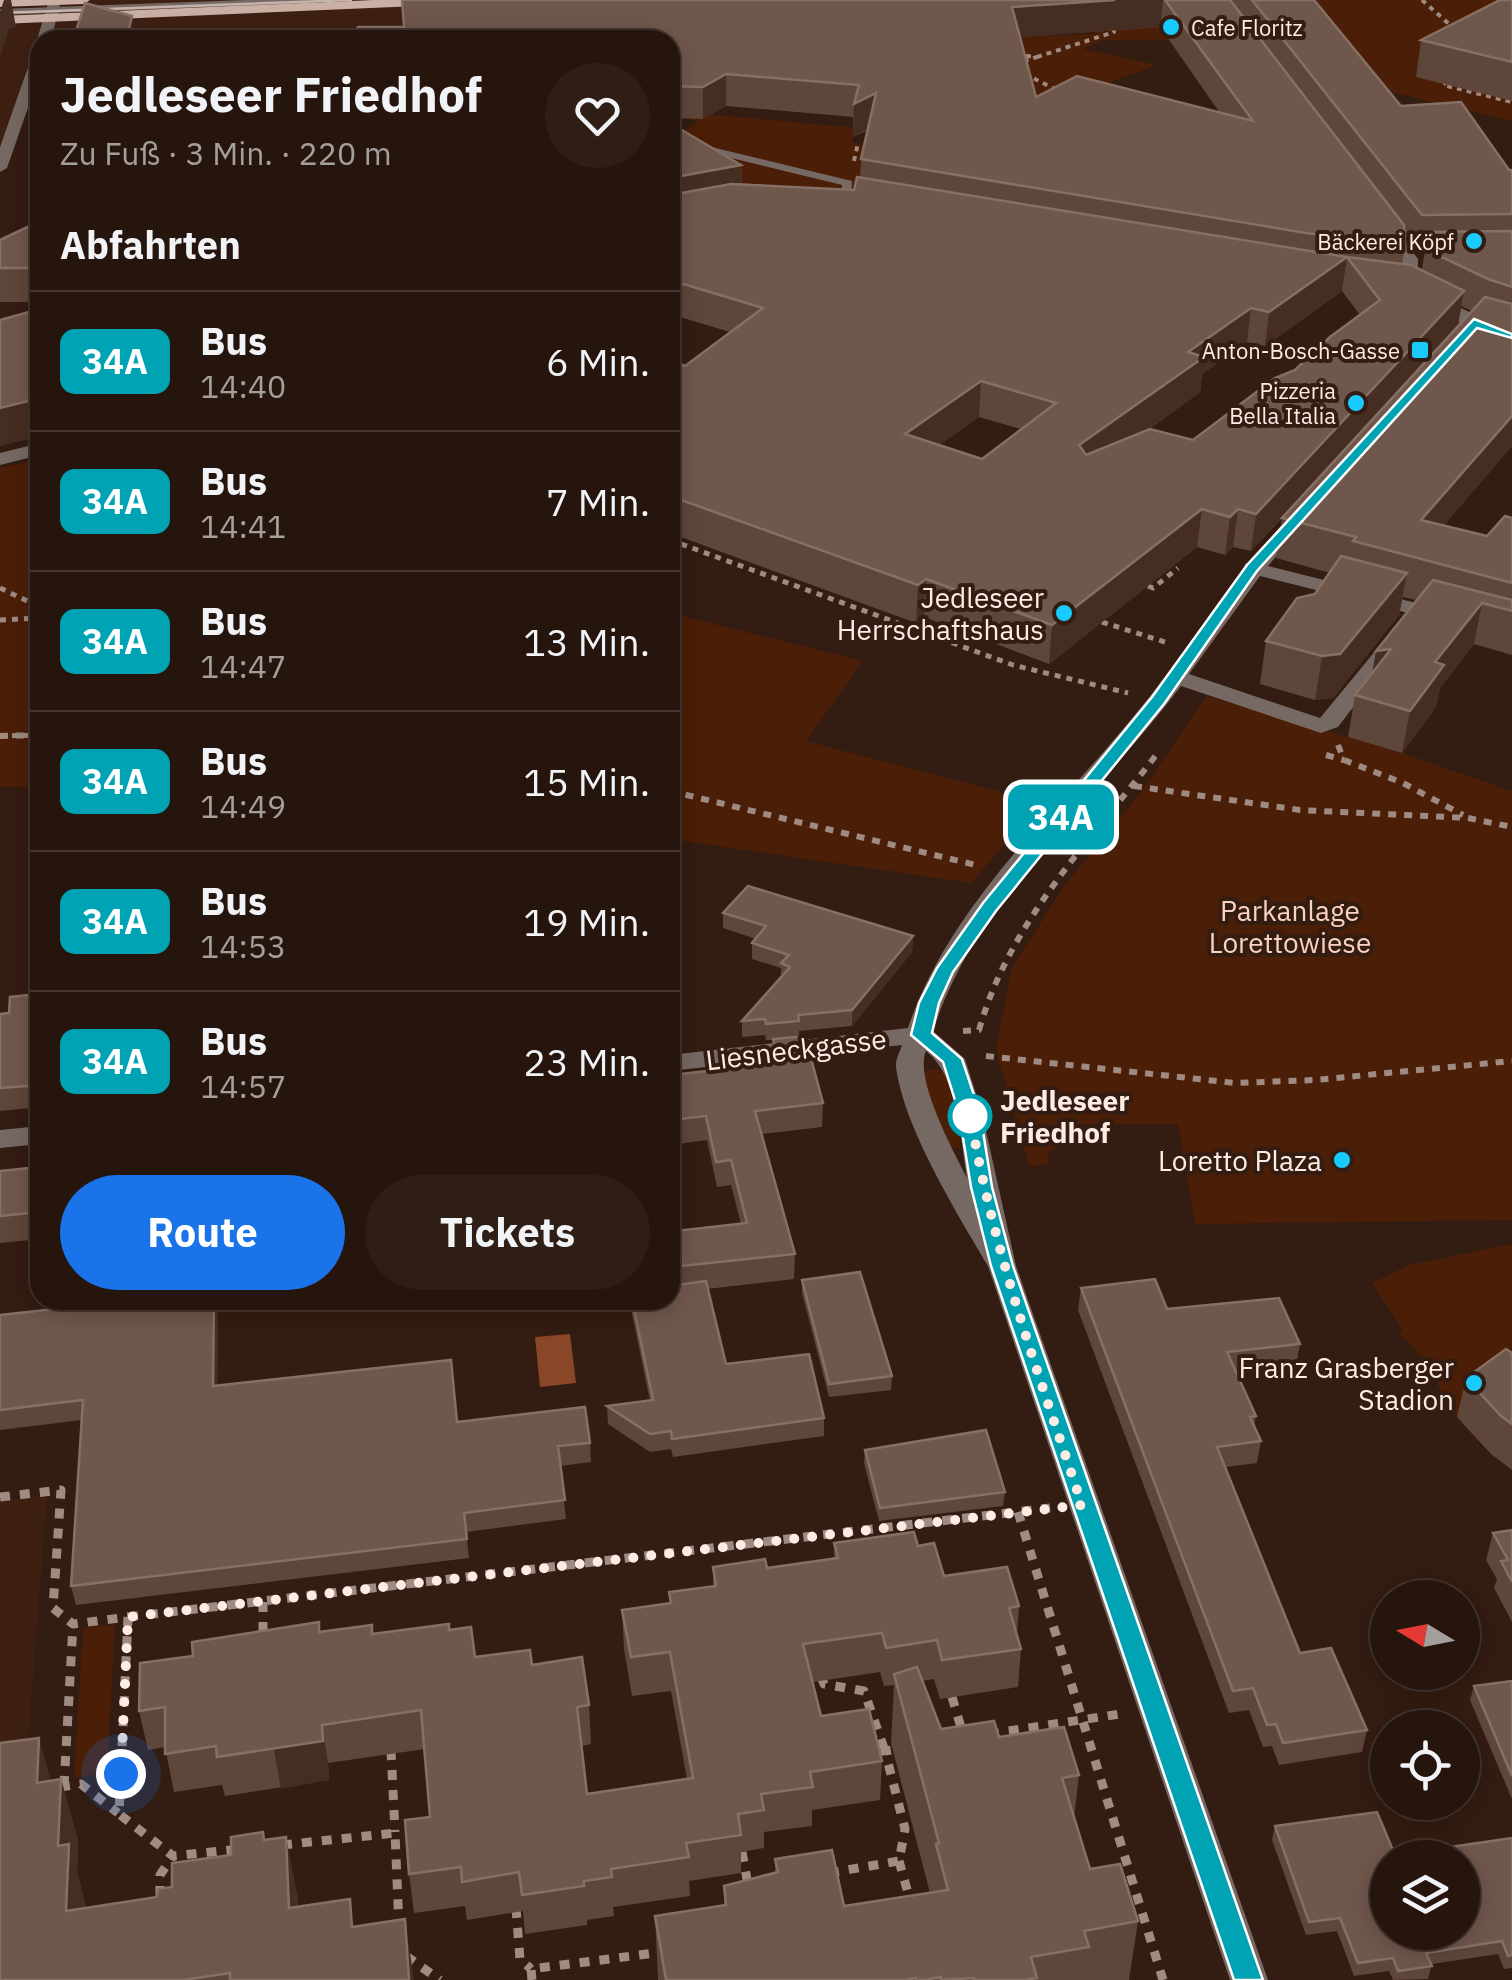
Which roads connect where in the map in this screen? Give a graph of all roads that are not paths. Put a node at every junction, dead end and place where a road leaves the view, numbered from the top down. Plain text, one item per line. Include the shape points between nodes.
1 (84, 0) edge
2 (317, 0) edge
3 (464, 0) edge
4 (0, 3) edge
5 (54, 7) edge
6 (0, 12) edge
7 (0, 20) edge
8 (30, 82) edge
9 (680, 142) edge
10 (0, 168) edge
11 (846, 200) edge
12 (1374, 212) edge
13 (1512, 334) edge
14 (30, 451) edge
15 (0, 458) edge
16 (1314, 501) edge
17 (1252, 568) junction
18 (1420, 608) junction
19 (1512, 633) edge
20 (1176, 677) junction
21 (921, 1035) junction
22 (680, 1063) edge
23 (30, 1136) edge
24 (0, 1139) edge
25 (1002, 1266) junction
26 (1248, 1980) edge

1 - 5 main road
2 - 5 lane
3 - 5 main road
4 - 5 main road
5 - 6 lane
5 - 7 main road
8 - 10 street
9 - 11 lane via 848,183
12 - 13 street via 1418,259 1402,289 1468,331
14 - 15 street
16 - 17 street
17 - 18 street
17 - 20 street
18 - 19 street
18 - 20 street via 1330,722 1320,726
20 - 21 street via 1012,874 944,972
21 - 22 street, Liesneckgasse
21 - 25 street via 952,1059
21 - 25 street via 908,1063 921,1115
23 - 24 street
25 - 26 street

